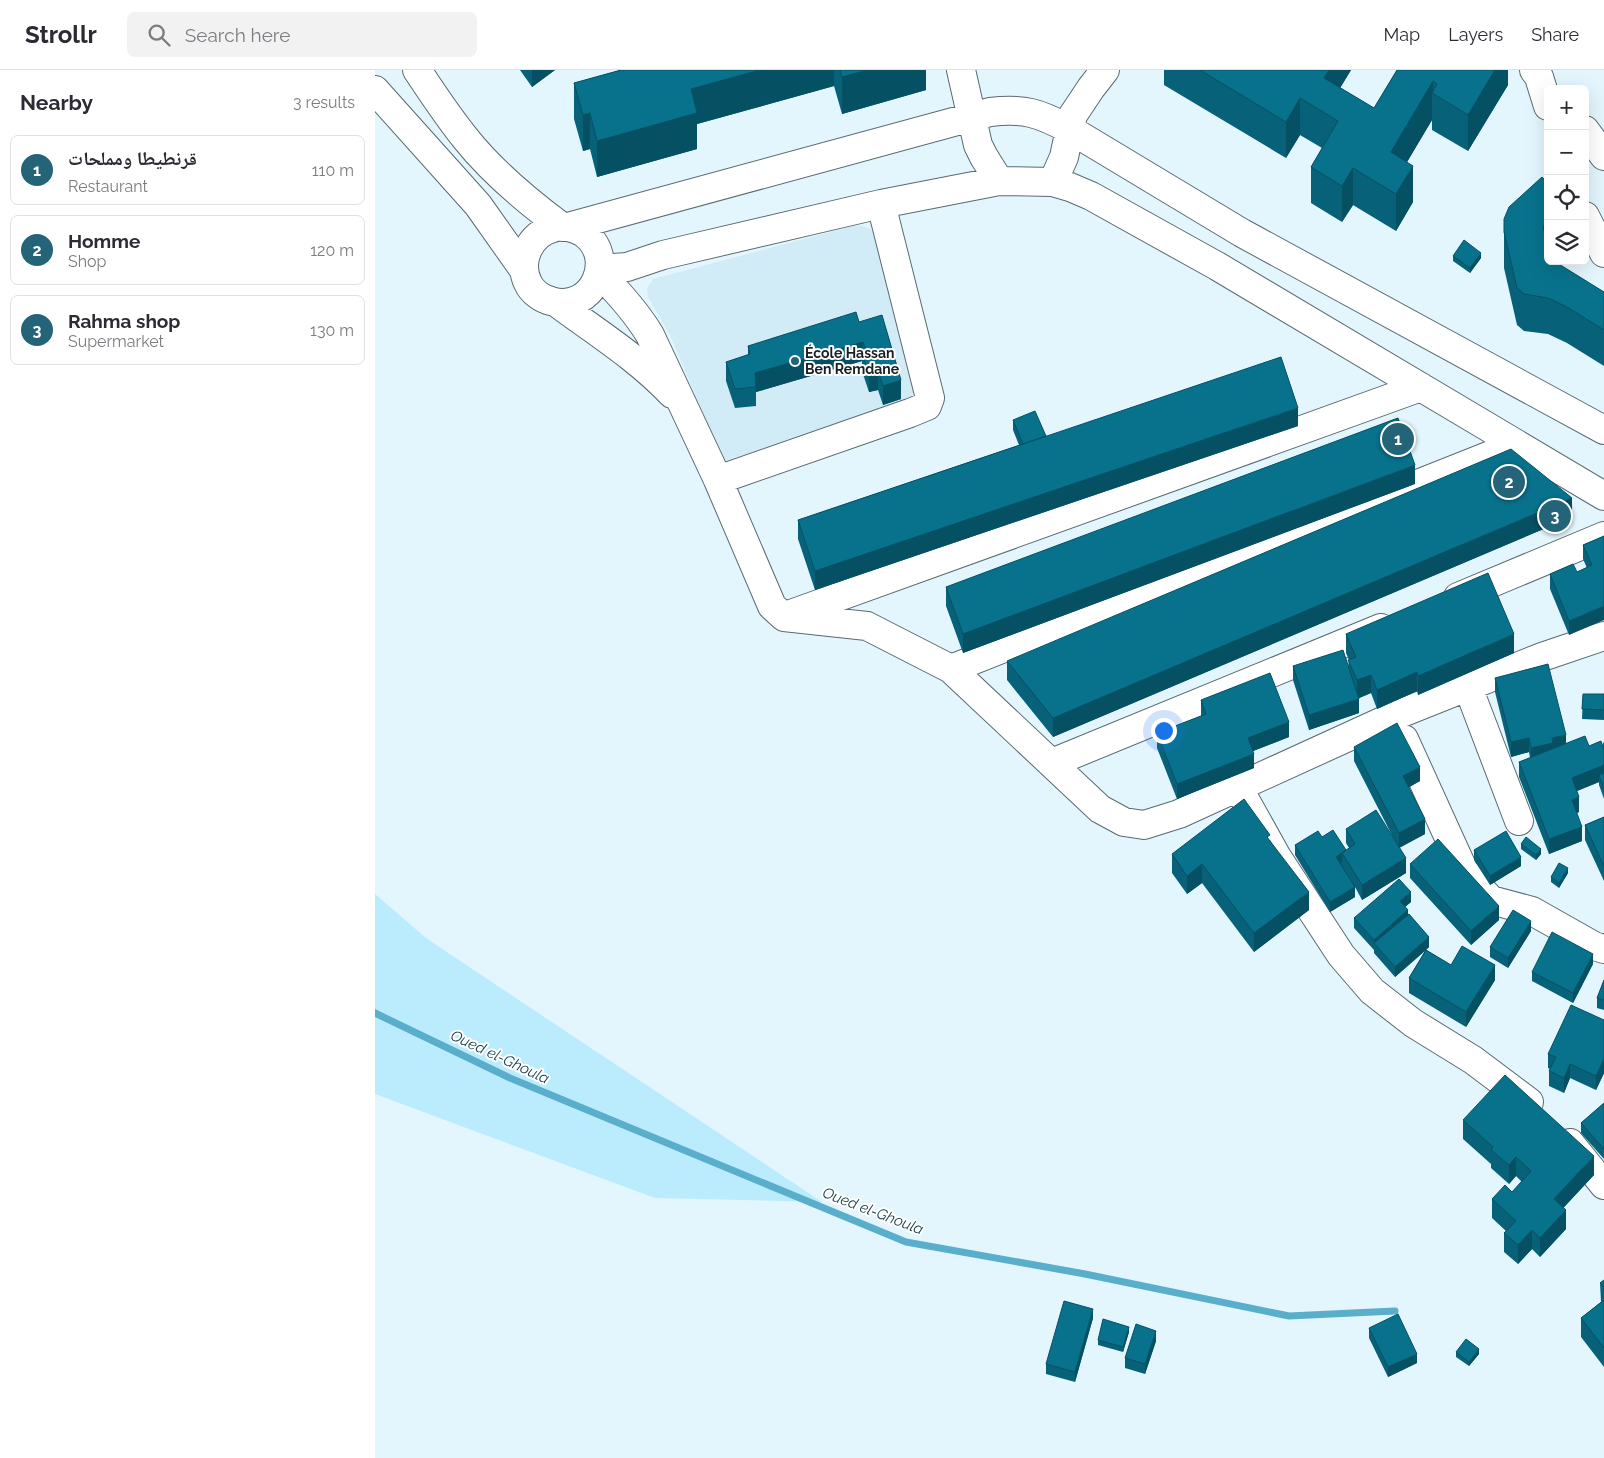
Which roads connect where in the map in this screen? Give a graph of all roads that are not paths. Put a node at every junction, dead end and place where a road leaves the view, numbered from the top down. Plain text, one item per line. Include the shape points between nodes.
1 (417, 70) edge
2 (961, 70) edge
3 (1535, 70) edge
4 (1556, 70) edge
5 (1094, 76) edge
6 (1562, 85) edge
7 (375, 90) edge
8 (1544, 93) edge
9 (971, 118) junction
10 (1069, 129) junction
11 (1589, 135) edge
12 (1604, 156) edge
13 (999, 181) junction
14 (1053, 182) junction
15 (881, 204) junction
16 (1587, 220) edge
17 (565, 227) junction
18 (1604, 253) edge
19 (524, 270) junction
20 (600, 271) junction
21 (557, 303) junction
22 (1421, 387) junction
23 (684, 406) junction
24 (1604, 430) edge
25 (1517, 445) junction
26 (719, 480) junction
27 (1604, 496) edge
28 (1604, 536) edge
29 (1438, 604) edge
30 (784, 616) junction
31 (1401, 620) edge
32 (1604, 636) edge
33 (951, 669) junction
34 (1468, 687) junction
35 (1394, 716) junction
36 (1052, 764) junction
37 (1239, 787) junction
38 (1519, 821) dead end
39 (1604, 949) edge
40 (1604, 1184) edge

1 - 17 street via 447,114 488,164 530,203
2 - 9 street
3 - 8 street
4 - 6 street
5 - 10 street
7 - 19 street via 478,205
9 - 10 street via 1010,110 1048,118
9 - 13 street via 983,158
9 - 17 street
10 - 14 street via 1064,157
10 - 24 street via 1242,233
11 - 12 street
13 - 14 street
13 - 15 street
14 - 22 street via 1091,196 1217,266
15 - 20 street
15 - 26 street via 930,398 927,406
16 - 18 street
17 - 19 street via 554,227 541,233 531,243 525,256
17 - 20 street via 581,232 593,241 599,254
19 - 21 street via 535,292 545,300
20 - 21 street via 594,287 584,296 571,302
20 - 23 street via 646,328
21 - 23 street via 636,361
22 - 25 street
22 - 30 street
23 - 26 street
25 - 27 street
25 - 33 street
26 - 30 street via 772,606
28 - 29 street
30 - 33 street via 867,626
31 - 36 street
32 - 34 street
33 - 36 street
34 - 35 street
34 - 38 street
35 - 37 street
35 - 39 street via 1464,871 1491,900 1532,911
36 - 37 street via 1100,809 1124,822 1144,825 1179,814
37 - 40 street via 1282,866 1341,954 1372,991 1535,1107

